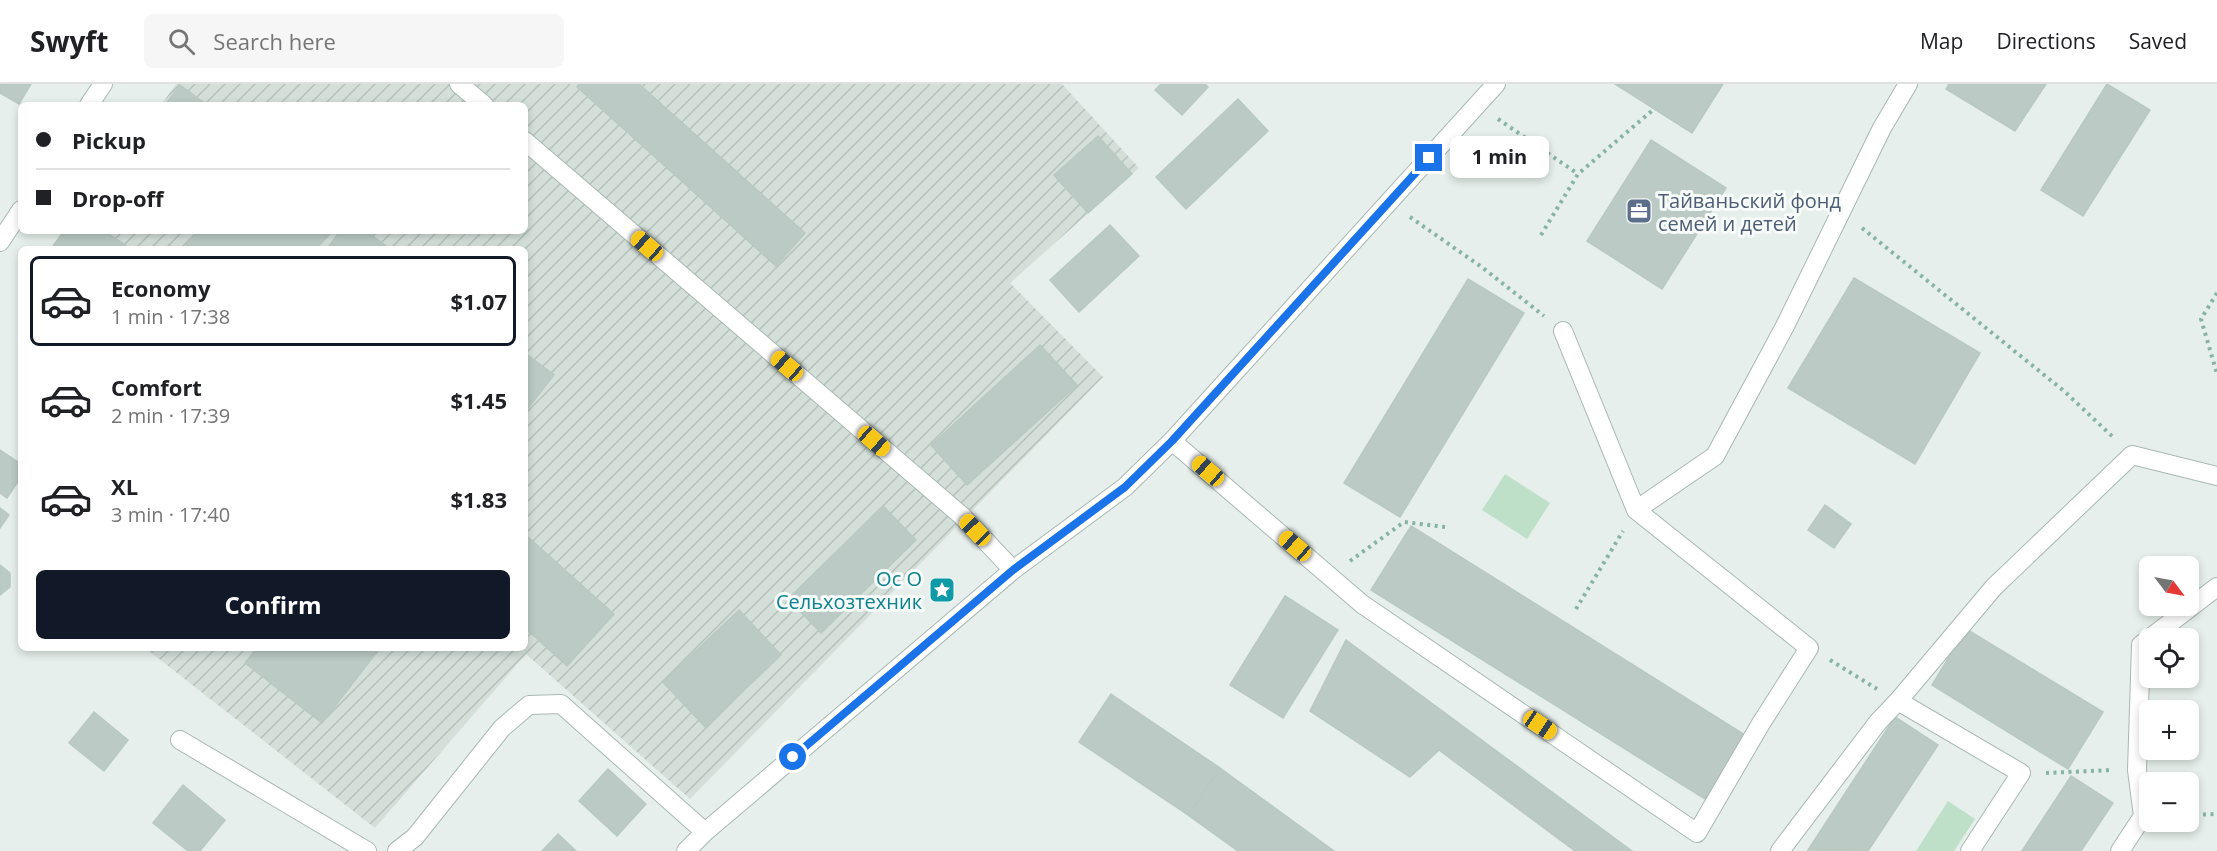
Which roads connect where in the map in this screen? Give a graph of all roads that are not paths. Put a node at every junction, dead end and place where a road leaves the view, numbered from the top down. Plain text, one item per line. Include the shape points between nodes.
1 (103, 84) edge
2 (459, 84) edge
3 (1496, 84) edge
4 (1908, 84) edge
5 (91, 102) edge
6 (480, 102) edge
7 (528, 144) edge
8 (18, 215) edge
9 (0, 242) edge
10 (1563, 331) road end
11 (1172, 441) junction
12 (2217, 476) edge
13 (1636, 510) junction
14 (1013, 570) junction
15 (2217, 587) edge
16 (1898, 701) junction
17 (180, 740) dead end
18 (705, 832) junction
19 (367, 851) edge
20 (397, 851) edge
21 (686, 851) edge
22 (1780, 851) edge
23 (1970, 851) edge
24 (2120, 851) edge

1 - 5 street
2 - 6 street
3 - 11 street
4 - 13 street via 1714,456
7 - 14 street via 962,516
8 - 9 street
10 - 13 street
11 - 13 street via 1362,604 1697,833 1809,648
11 - 14 street via 1125,487
12 - 16 street via 2132,456 1994,587
14 - 18 street
15 - 24 street via 2141,645 2137,770 2143,816
16 - 22 street
16 - 23 street via 2021,774
17 - 19 street
18 - 20 street via 561,704 529,705 502,728 415,837
18 - 21 street

